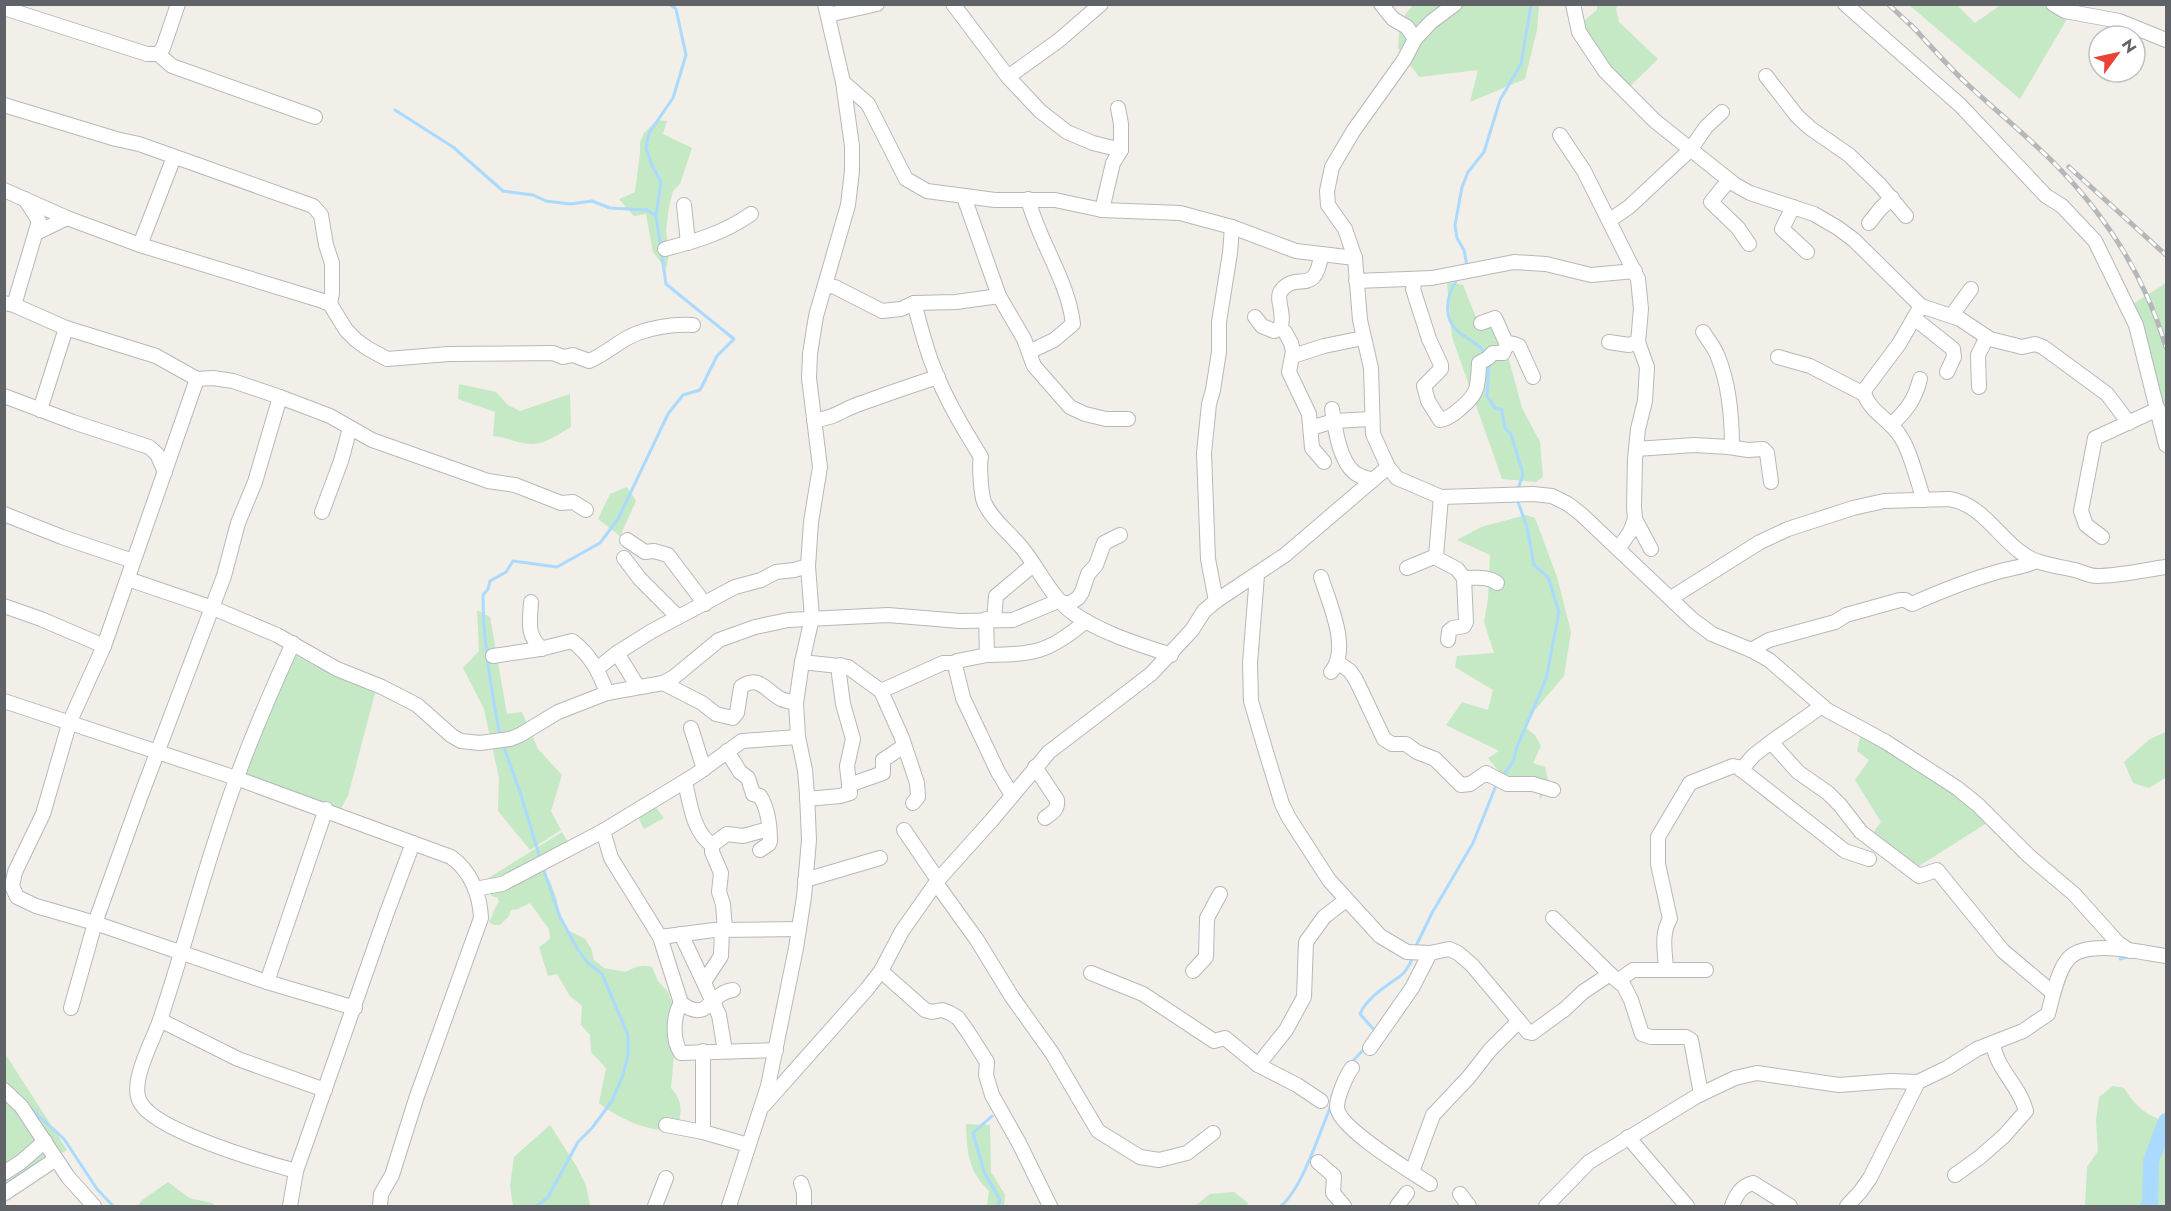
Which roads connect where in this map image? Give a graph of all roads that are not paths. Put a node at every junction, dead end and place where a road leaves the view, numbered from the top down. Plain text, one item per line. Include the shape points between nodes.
1 (178, 4) edge
2 (877, 4) edge
3 (953, 4) edge
4 (1101, 4) edge
5 (1381, 4) edge
6 (1455, 4) edge
7 (1573, 4) edge
8 (1845, 4) edge
9 (2054, 4) edge
10 (4, 8) edge
11 (826, 10) edge
12 (1415, 39) junction
13 (2166, 40) edge
14 (158, 54) junction
15 (1766, 76) dead end
16 (1008, 77) junction
17 (843, 82) junction
18 (4, 105) edge
19 (1118, 108) dead end
20 (1722, 112) dead end
21 (315, 117) dead end
22 (1560, 135) dead end
23 (1121, 150) junction
24 (1690, 150) junction
25 (174, 158) junction
26 (1729, 180) junction
27 (4, 190) edge
28 (964, 197) junction
29 (24, 198) junction
30 (1892, 198) junction
31 (1028, 199) junction
32 (684, 206) dead end
33 (1793, 207) junction
34 (1102, 210) junction
35 (751, 214) dead end
36 (1906, 216) dead end
37 (67, 218) junction
38 (1610, 220) junction
39 (1869, 223) dead end
40 (1232, 227) junction
41 (36, 233) junction
42 (688, 243) junction
43 (1749, 244) dead end
44 (140, 245) junction
45 (665, 249) dead end
46 (1808, 252) dead end
47 (1321, 254) junction
48 (1355, 258) junction
49 (1635, 271) junction
50 (1415, 279) junction
51 (1356, 281) junction
52 (825, 285) junction
53 (1971, 289) dead end
54 (999, 296) junction
55 (914, 303) junction
56 (9, 304) edge
57 (330, 304) junction
58 (1918, 312) junction
59 (1952, 315) junction
60 (1255, 317) dead end
61 (1481, 323) dead end
62 (693, 325) dead end
63 (66, 327) junction
64 (1280, 328) junction
65 (1703, 332) dead end
66 (1987, 337) junction
67 (1363, 338) junction
68 (1609, 342) dead end
69 (1638, 342) junction
70 (1507, 344) junction
71 (1029, 352) junction
72 (1293, 356) junction
73 (1778, 357) dead end
74 (1947, 372) dead end
75 (938, 377) junction
76 (1533, 377) dead end
77 (197, 379) junction
78 (1920, 379) dead end
79 (1979, 387) dead end
80 (1864, 394) junction
81 (4, 396) edge
82 (280, 397) junction
83 (40, 410) junction
84 (2158, 410) junction
85 (1333, 415) junction
86 (1128, 419) dead end
87 (1371, 419) junction
88 (814, 420) junction
89 (2129, 423) junction
90 (1891, 424) junction
91 (350, 428) junction
92 (1311, 428) junction
93 (2166, 445) edge
94 (1732, 447) junction
95 (1636, 449) junction
96 (1323, 462) dead end
97 (1388, 467) junction
98 (165, 472) junction
99 (1373, 480) junction
100 (1771, 482) dead end
101 (1441, 497) junction
102 (1924, 500) junction
103 (585, 510) dead end
104 (322, 512) dead end
105 (4, 513) edge
106 (1635, 519) junction
107 (1120, 535) dead end
108 (2102, 537) dead end
109 (627, 540) dead end
110 (1618, 549) junction
111 (1651, 549) dead end
112 (645, 552) junction
113 (1436, 556) junction
114 (624, 558) dead end
115 (134, 561) junction
116 (2034, 562) junction
117 (1033, 565) junction
118 (807, 566) junction
119 (2166, 567) edge
120 (1407, 568) dead end
121 (1257, 575) junction
122 (1322, 577) dead end
123 (1464, 578) junction
124 (128, 579) junction
125 (1497, 583) dead end
126 (645, 584) junction
127 (1671, 598) junction
128 (1058, 601) junction
129 (1216, 601) junction
130 (531, 602) dead end
131 (705, 604) junction
132 (4, 606) edge
133 (213, 608) junction
134 (678, 617) junction
135 (812, 618) junction
136 (990, 620) junction
137 (1086, 621) junction
138 (1448, 640) dead end
139 (293, 643) junction
140 (104, 646) junction
141 (542, 649) junction
142 (1751, 650) junction
143 (617, 653) junction
144 (987, 655) junction
145 (1171, 655) junction
146 (493, 656) dead end
147 (802, 662) junction
148 (955, 663) junction
149 (840, 665) junction
150 (598, 668) junction
151 (663, 683) junction
152 (638, 687) junction
153 (881, 691) junction
154 (607, 693) junction
155 (4, 701) edge
156 (796, 703) junction
157 (1822, 706) junction
158 (70, 721) junction
159 (691, 728) dead end
160 (798, 737) junction
161 (1771, 742) junction
162 (903, 746) junction
163 (727, 751) junction
164 (157, 752) junction
165 (1035, 767) junction
166 (704, 769) junction
167 (1742, 770) junction
168 (236, 778) junction
169 (685, 782) junction
170 (849, 784) junction
171 (1553, 790) dead end
172 (1012, 795) junction
173 (807, 799) junction
174 (913, 803) dead end
175 (326, 809) junction
176 (1046, 818) dead end
177 (769, 829) junction
178 (904, 830) dead end
179 (603, 831) junction
180 (414, 843) junction
181 (712, 845) junction
182 (760, 850) dead end
183 (880, 858) dead end
184 (1869, 859) dead end
185 (805, 879) junction
186 (937, 881) junction
187 (476, 889) junction
188 (1220, 894) dead end
189 (1346, 900) junction
190 (1554, 918) dead end
191 (95, 923) junction
192 (799, 929) junction
193 (724, 930) junction
194 (681, 934) junction
195 (660, 937) junction
196 (180, 950) junction
197 (2130, 951) junction
198 (1430, 953) junction
199 (2166, 956) edge
200 (1666, 969) junction
201 (1706, 970) dead end
202 (881, 971) junction
203 (1193, 971) dead end
204 (1091, 974) dead end
205 (1614, 977) junction
206 (267, 982) junction
207 (704, 982) junction
208 (733, 990) dead end
209 (2053, 993) junction
210 (713, 1002) junction
211 (681, 1003) junction
212 (71, 1008) dead end
213 (355, 1008) junction
214 (160, 1020) junction
215 (1519, 1021) junction
216 (1993, 1043) junction
217 (1370, 1048) dead end
218 (776, 1050) junction
219 (703, 1051) junction
220 (725, 1051) junction
221 (1258, 1065) junction
222 (1352, 1068) dead end
223 (1918, 1082) junction
224 (4, 1090) edge
225 (325, 1090) junction
226 (1701, 1094) junction
227 (1321, 1101) dead end
228 (761, 1109) junction
229 (666, 1125) dead end
230 (703, 1132) junction
231 (1213, 1133) dead end
232 (1628, 1137) junction
233 (45, 1141) junction
234 (748, 1146) junction
235 (56, 1159) junction
236 (1318, 1162) dead end
237 (296, 1171) junction
238 (1412, 1172) junction
239 (4, 1173) edge
240 (1954, 1175) dead end
241 (666, 1178) dead end
242 (801, 1184) dead end
243 (1430, 1184) dead end
244 (5, 1192) edge
245 (1407, 1193) dead end
246 (1460, 1194) dead end
247 (4, 1200) edge
248 (660, 1205) edge
249 (94, 1206) edge
250 (290, 1206) edge
251 (380, 1206) edge
252 (729, 1206) edge
253 (804, 1206) edge
254 (1050, 1206) edge
255 (1344, 1206) edge
256 (1397, 1206) edge
257 (1469, 1206) edge
258 (1546, 1206) edge
259 (1687, 1206) edge
260 (1732, 1206) edge
261 (1790, 1206) edge
262 (1847, 1206) edge

1 - 14 street
2 - 11 street
3 - 16 street
4 - 16 street
5 - 12 street
6 - 12 street
7 - 24 street via 1579,32 1605,71
8 - 84 street via 1960,105 2046,196 2062,206 2095,241 2136,325
9 - 13 street via 2065,11 2119,21
10 - 14 street via 147,54
11 - 17 street
12 - 48 street via 1341,150 1329,179 1328,204 1345,230
14 - 21 street via 171,66
15 - 30 street via 1797,116 1849,155
16 - 23 street via 1027,99 1067,132
17 - 28 street via 868,104 906,178 927,191
17 - 52 street via 852,171 848,205
18 - 25 street
19 - 23 street
20 - 24 street
22 - 38 street
23 - 34 street via 1113,163
24 - 26 street
24 - 38 street
25 - 44 street
25 - 57 street via 313,206 321,215 332,263
26 - 33 street via 1750,193
26 - 43 street via 1711,202
27 - 29 street
28 - 31 street
28 - 54 street
29 - 37 street
29 - 41 street via 39,220
30 - 36 street
30 - 39 street
31 - 34 street
31 - 71 street via 1065,292 1073,324 1054,340
32 - 42 street
33 - 46 street via 1782,229
33 - 58 street via 1845,232
34 - 40 street via 1180,213
35 - 42 street via 719,233
37 - 41 street
37 - 44 street
38 - 49 street
40 - 47 street via 1296,251
40 - 129 street via 1204,453 1208,559
41 - 56 street
42 - 45 street
44 - 57 street
47 - 48 street
47 - 64 street via 1317,274 1312,279 1281,290
48 - 51 street
49 - 50 street via 1592,275 1522,262
49 - 69 street via 1641,298
50 - 51 street
50 - 70 street via 1413,289 1441,365 1424,386 1440,420 1474,396 1479,384 1479,363 1494,353 1503,353
51 - 67 street
52 - 55 street via 882,311
52 - 88 street via 810,354
53 - 59 street
54 - 55 street
54 - 71 street
55 - 75 street
56 - 63 street
57 - 62 street via 346,330 387,359 553,353 589,361 638,333 671,325
58 - 59 street
58 - 74 street via 1953,349
58 - 80 street
59 - 66 street
60 - 64 street via 1262,326 1274,331
61 - 70 street via 1495,318
63 - 77 street via 156,356
63 - 83 street
64 - 72 street via 1288,336
65 - 94 street via 1723,374
66 - 79 street via 1978,355
66 - 89 street via 2022,347 2043,347 2107,394
67 - 72 street
67 - 87 street via 1371,368
68 - 69 street
69 - 95 street via 1647,367 1646,401
70 - 76 street via 1519,346
71 - 86 street via 1045,381 1070,407 1106,419
72 - 92 street via 1289,372 1306,404
73 - 80 street via 1810,366
75 - 88 street
75 - 117 street via 981,455 983,500
77 - 82 street via 233,381
77 - 98 street
78 - 90 street via 1910,405
80 - 90 street via 1869,405
81 - 83 street
82 - 91 street
82 - 133 street
83 - 98 street via 149,447
84 - 89 street
84 - 93 street
85 - 87 street
85 - 92 street
85 - 99 street via 1338,441 1350,468
87 - 97 street via 1373,434
88 - 118 street via 821,458
89 - 108 street via 2093,442 2081,511 2086,525
90 - 102 street via 1902,438
91 - 103 street via 372,440 461,472 515,485 561,503 573,502
91 - 104 street
92 - 96 street via 1312,448
94 - 95 street
94 - 100 street via 1766,451
95 - 106 street
97 - 99 street
97 - 101 street via 1397,478
98 - 115 street
99 - 121 street
101 - 110 street via 1552,496 1581,514
101 - 113 street
102 - 116 street via 1960,500
102 - 127 street via 1884,501 1788,529
105 - 115 street
106 - 110 street
106 - 111 street
107 - 128 street via 1104,543 1078,598 1069,604
109 - 112 street
110 - 127 street
112 - 126 street via 640,572
112 - 131 street via 671,557
113 - 120 street
113 - 123 street
114 - 126 street
115 - 124 street
116 - 119 street via 2097,576
116 - 142 street via 1957,584 1912,604 1900,600 1846,615 1835,622 1769,640
117 - 128 street
117 - 136 street via 996,596
118 - 131 street via 776,572
118 - 135 street
121 - 129 street
121 - 189 street via 1250,663 1253,713 1282,804 1325,875
122 - 171 street via 1340,648 1334,667 1354,676 1380,734 1389,743 1406,744 1435,759 1461,785 1486,773 1507,784 1533,784
123 - 125 street via 1491,579
123 - 138 street via 1466,622 1449,631
124 - 133 street
124 - 140 street
126 - 134 street
127 - 142 street via 1712,634
128 - 136 street via 1013,620
128 - 137 street
129 - 145 street
130 - 141 street via 531,634
131 - 134 street
132 - 140 street
133 - 139 street
133 - 164 street
134 - 143 street
135 - 136 street via 888,615 928,620
135 - 147 street
135 - 151 street via 761,625 719,640
136 - 144 street
137 - 144 street via 1046,650
137 - 145 street
139 - 154 street via 337,669 417,705 461,741 510,739 558,712
139 - 168 street
140 - 158 street
141 - 146 street
141 - 150 street via 572,641
142 - 157 street via 1769,660
143 - 150 street
143 - 152 street
144 - 148 street
145 - 165 street
147 - 149 street
147 - 156 street
148 - 153 street via 934,666
148 - 172 street via 963,698
149 - 153 street
149 - 170 street via 843,704 853,739 847,766
150 - 154 street
151 - 152 street
151 - 156 street via 716,714 733,718 741,687 754,681 780,699
152 - 154 street
153 - 162 street
155 - 158 street
156 - 160 street
157 - 161 street
157 - 197 street via 1886,742 1971,799
158 - 164 street
158 - 191 street via 43,814 12,886 17,897 36,906
159 - 166 street
160 - 163 street via 741,741
160 - 173 street
161 - 167 street via 1754,754
161 - 209 street via 1798,772 1828,793 1861,832 1917,875 1937,870 2003,951
162 - 170 street via 883,759 883,772
162 - 174 street via 919,789
163 - 166 street
163 - 177 street via 740,772 748,777 753,794 762,799
164 - 168 street
164 - 191 street
165 - 172 street
165 - 176 street via 1057,800 1058,807
166 - 169 street
167 - 184 street via 1845,851
167 - 200 street via 1733,766 1690,783 1658,837 1658,864 1670,919 1664,934
168 - 175 street
168 - 196 street
169 - 179 street
169 - 181 street via 698,830
170 - 173 street via 850,793
172 - 186 street
173 - 185 street
175 - 180 street
175 - 206 street
177 - 181 street via 743,836 727,834
177 - 182 street via 769,844
178 - 186 street
179 - 187 street via 502,884
179 - 195 street via 611,858
180 - 187 street via 452,857
180 - 213 street
181 - 193 street via 720,873
183 - 185 street
185 - 192 street
186 - 202 street via 902,931
186 - 231 street via 1052,1053 1098,1131 1140,1157 1159,1160 1187,1153
187 - 251 street via 481,918 395,1166 381,1194
188 - 203 street via 1207,918 1206,957
189 - 198 street via 1380,936 1402,950
189 - 221 street via 1324,917 1306,942 1304,997 1286,1030
190 - 205 street
191 - 196 street
191 - 212 street
192 - 193 street
192 - 218 street
193 - 194 street
193 - 207 street via 721,956
194 - 195 street
194 - 207 street
195 - 211 street
196 - 206 street
196 - 214 street
197 - 199 street
197 - 209 street via 2084,950 2070,957
198 - 215 street via 1442,949 1458,953
198 - 217 street via 1412,988
200 - 201 street
200 - 205 street via 1633,970
202 - 228 street
202 - 254 street via 925,1010 942,1010 958,1018 987,1062 992,1095
204 - 221 street via 1143,994 1214,1041 1225,1038
205 - 215 street via 1583,992 1533,1033
205 - 226 street via 1628,992 1643,1035 1691,1040
206 - 213 street
207 - 210 street
208 - 210 street via 720,994
209 - 216 street via 2048,1014 2023,1032
210 - 211 street via 700,1011
210 - 220 street via 723,1027
211 - 219 street via 675,1014 678,1048 683,1054
213 - 225 street
214 - 225 street via 238,1059
214 - 237 street via 138,1079 138,1099 152,1117 202,1140
215 - 238 street via 1433,1115
216 - 223 street
216 - 240 street via 2026,1111 2004,1136
218 - 220 street
218 - 228 street
219 - 220 street
219 - 230 street
221 - 227 street
222 - 238 street via 1346,1076 1338,1112 1357,1133
223 - 226 street via 1839,1085 1757,1073
223 - 262 street via 1870,1178
224 - 233 street via 21,1106
225 - 237 street
226 - 232 street
228 - 234 street
229 - 230 street
230 - 234 street
232 - 258 street via 1589,1162
232 - 259 street
233 - 235 street
233 - 239 street
234 - 252 street
235 - 244 street
235 - 249 street
236 - 255 street via 1334,1176 1334,1193
237 - 250 street
238 - 243 street
241 - 248 street
242 - 253 street
244 - 247 street via 9,1206
245 - 256 street
246 - 257 street
260 - 261 street via 1737,1194 1753,1183

